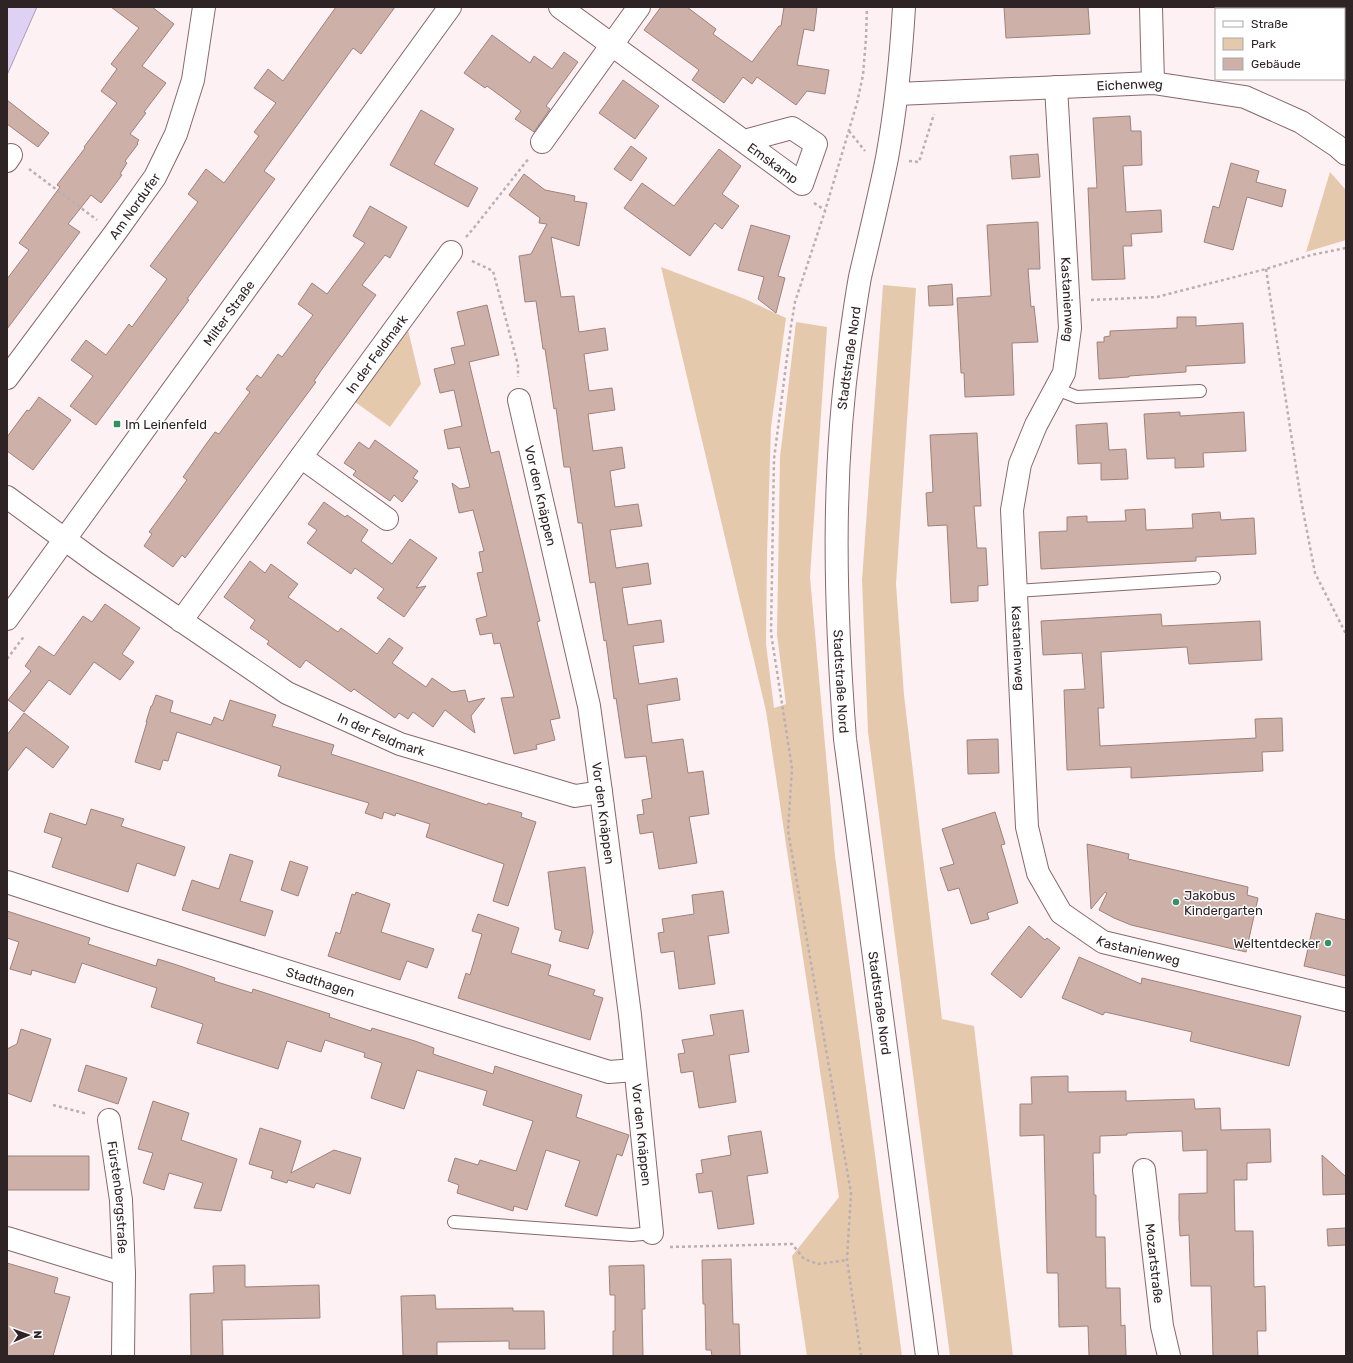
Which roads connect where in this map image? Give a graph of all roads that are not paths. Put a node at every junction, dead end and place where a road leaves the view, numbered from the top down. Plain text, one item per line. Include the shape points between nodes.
1 (204, 7) edge
2 (450, 7) edge
3 (560, 7) edge
4 (639, 7) edge
5 (904, 7) edge
6 (1151, 7) edge
7 (611, 45) junction
8 (1154, 83) junction
9 (1056, 86) junction
10 (897, 94) junction
11 (744, 141) dead end
12 (542, 142) road end
13 (1346, 154) edge
14 (451, 252) road end
15 (7, 378) edge
16 (1056, 389) junction
17 (1200, 391) dead end
18 (519, 400) road end
19 (301, 457) junction
20 (7, 497) edge
21 (387, 519) dead end
22 (65, 540) junction
23 (1214, 578) dead end
24 (1016, 591) junction
25 (7, 619) edge
26 (181, 621) junction
27 (602, 792) junction
28 (7, 882) edge
29 (1346, 1000) edge
30 (635, 1070) junction
31 (110, 1120) road end
32 (1144, 1170) dead end
33 (454, 1222) dead end
34 (652, 1232) joint
35 (7, 1238) edge
36 (124, 1274) junction
37 (123, 1356) edge
38 (928, 1356) edge
39 (1169, 1356) edge

1 - 15 street, Am Nordufer via 193,80 176,134 155,177
2 - 22 street, Milter Straße
3 - 7 street, Emskamp
4 - 7 street
5 - 10 street, Stadtstraße Nord
6 - 8 street
7 - 11 street, Emskamp
7 - 12 street
8 - 9 street, Eichenweg
8 - 13 street, Eichenweg via 1245,97 1301,122
9 - 10 street, Eichenweg
9 - 16 street, Kastanienweg via 1070,328 1064,373
10 - 38 street, Stadtstraße Nord via 887,158 860,280 842,404 836,498 836,582 846,747
14 - 19 street, In der Feldmark
16 - 17 lane via 1077,397
16 - 24 street, Kastanienweg via 1036,425 1020,464 1012,510
18 - 27 street, Vor den Knäppen via 589,706
19 - 21 street
19 - 26 street, In der Feldmark
20 - 22 street
22 - 25 street, Milter Straße
22 - 26 street, In der Feldmark
23 - 24 lane
24 - 29 street, Kastanienweg via 1027,827 1038,873 1061,913 1103,942
26 - 27 street, In der Feldmark via 287,693 400,744 576,796
27 - 30 street, Vor den Knäppen
28 - 30 street, Stadthagen via 609,1072
30 - 34 street, Vor den Knäppen
31 - 36 street, Fürstenbergstraße via 121,1200
32 - 39 street, Mozartstraße via 1162,1326
33 - 34 lane via 632,1235
35 - 36 street, Fürstenbergstraße
36 - 37 street, Fürstenbergstraße

